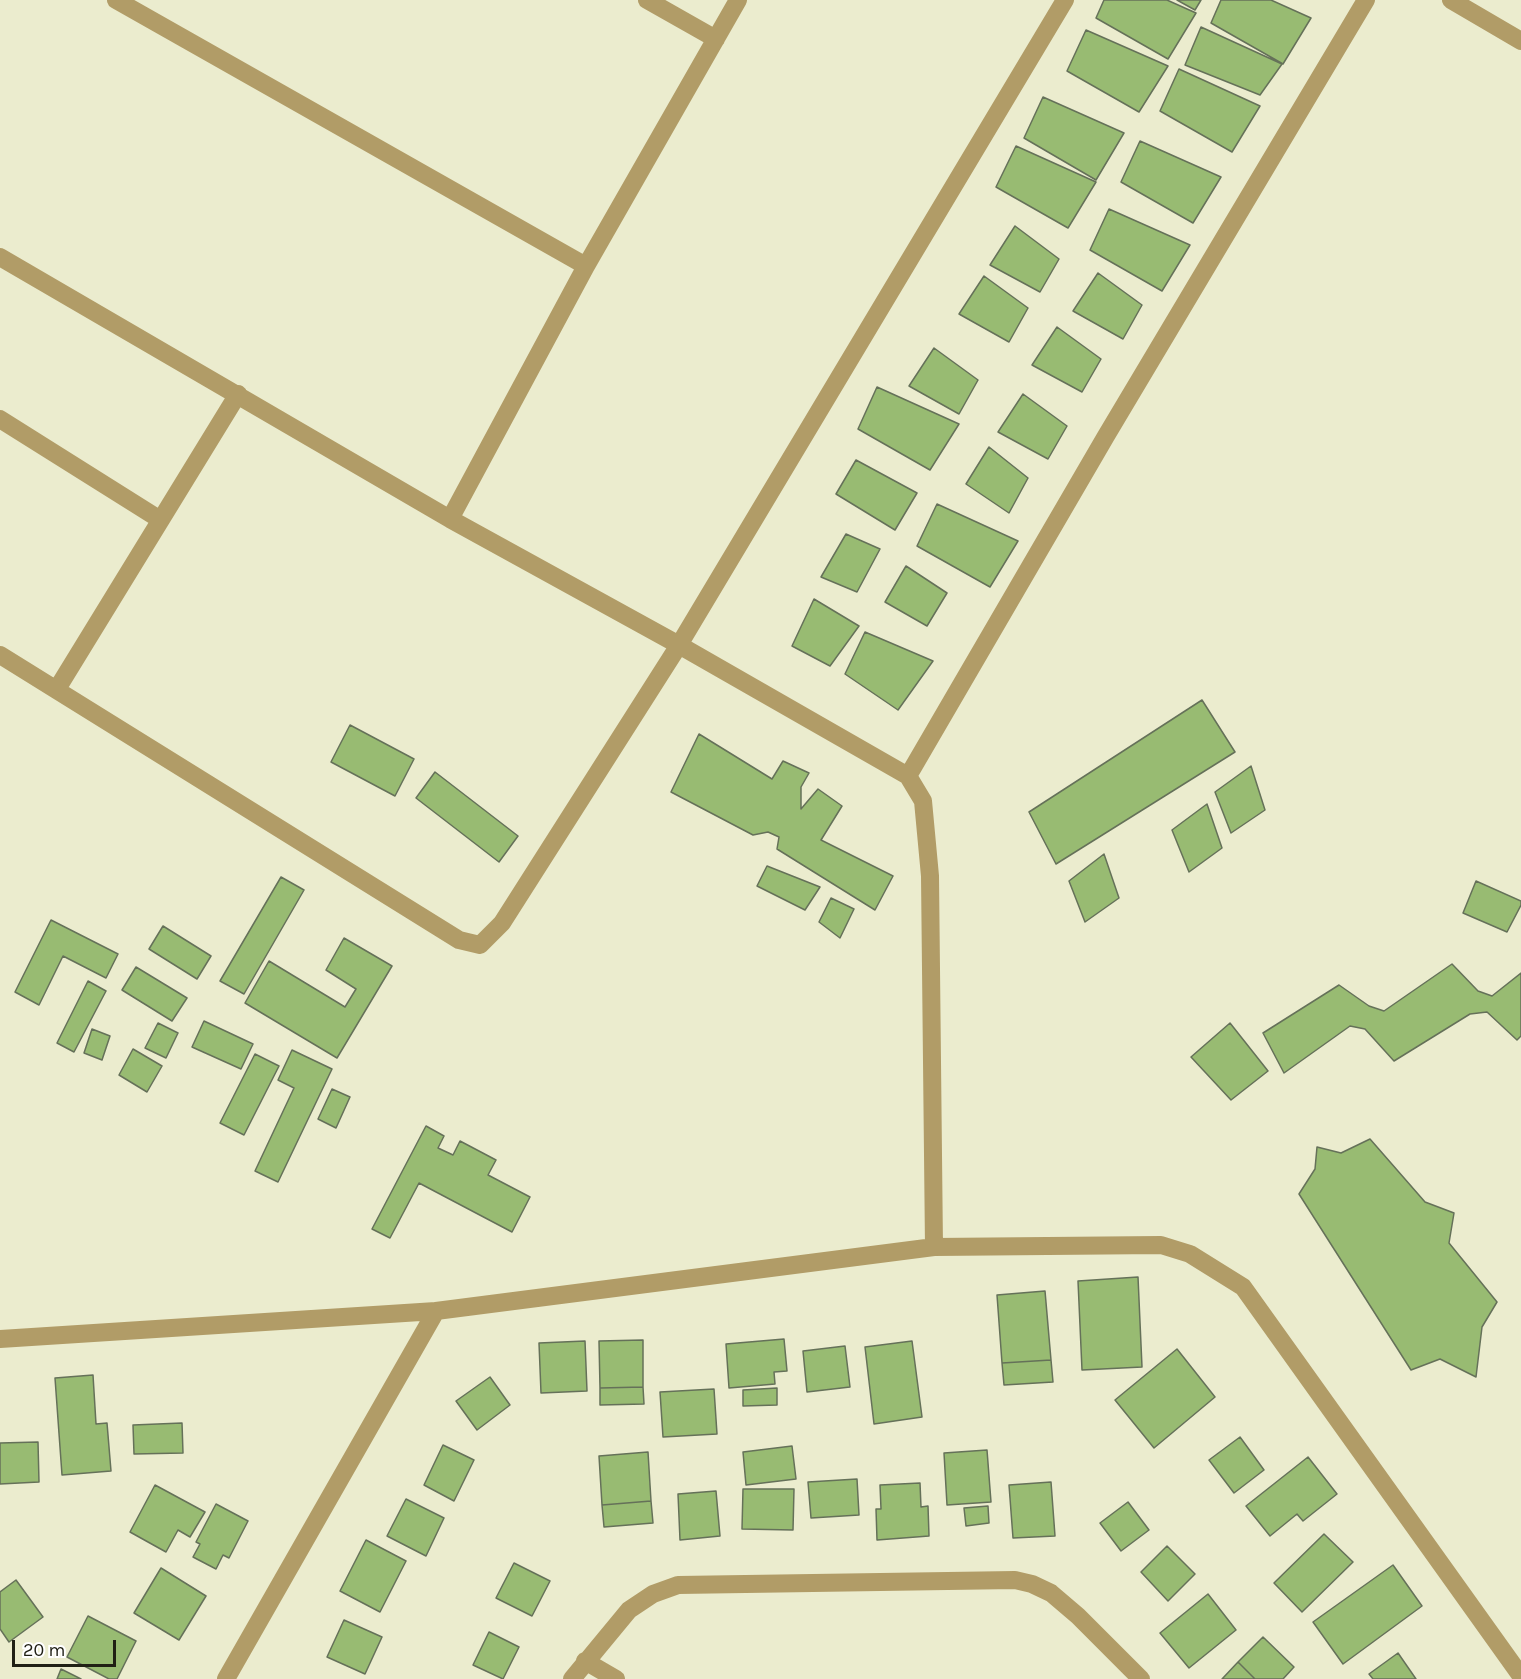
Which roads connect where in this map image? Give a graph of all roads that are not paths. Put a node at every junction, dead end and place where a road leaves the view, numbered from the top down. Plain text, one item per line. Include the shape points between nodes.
1 (116, 0) edge
2 (647, 0) edge
3 (738, 0) edge
4 (1065, 0) edge
5 (1366, 0) edge
6 (1451, 0) edge
7 (716, 39) junction
8 (1521, 41) edge
9 (0, 257) edge
10 (586, 266) junction
11 (238, 394) junction
12 (0, 419) edge
13 (159, 519) junction
14 (450, 519) junction
15 (679, 645) junction
16 (0, 655) edge
17 (57, 689) junction
18 (908, 776) junction
19 (934, 1247) junction
20 (436, 1311) junction
21 (0, 1339) edge
22 (585, 1661) junction
23 (1521, 1676) edge
24 (226, 1679) edge
25 (572, 1679) edge
26 (616, 1679) edge
27 (1141, 1679) edge

1 - 10 street
2 - 7 street
3 - 7 street
4 - 15 street
5 - 18 street
6 - 8 street
7 - 10 street
9 - 11 street
10 - 14 street
11 - 13 street
11 - 14 street
12 - 13 street
13 - 17 street
14 - 15 street
15 - 17 street via 502,923 480,945 459,940
15 - 18 street
16 - 17 street
18 - 19 street via 924,801 930,876
19 - 20 street
19 - 23 street via 1161,1245 1190,1254 1243,1287
20 - 21 street
20 - 24 street
22 - 25 street
22 - 26 street
22 - 27 street via 629,1610 653,1594 678,1585 1015,1580 1051,1593

